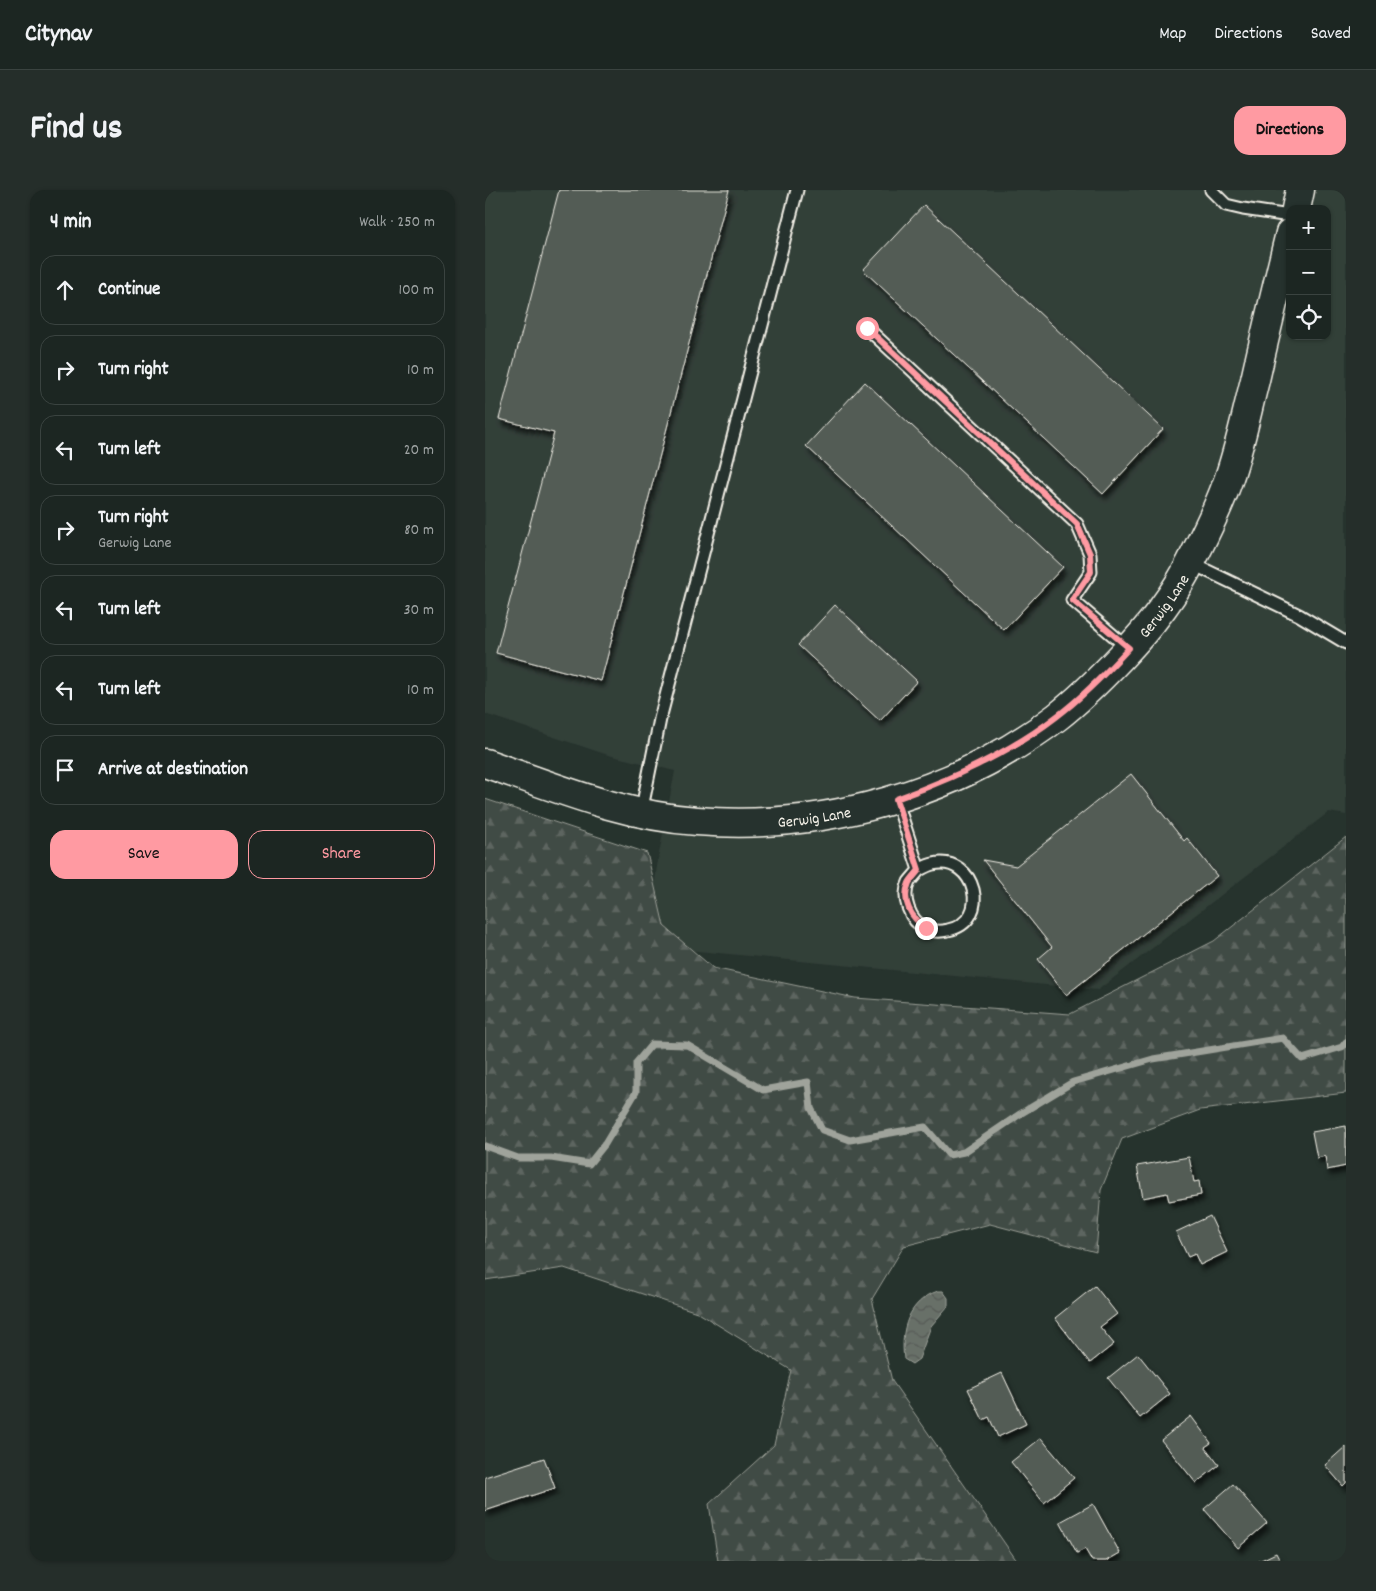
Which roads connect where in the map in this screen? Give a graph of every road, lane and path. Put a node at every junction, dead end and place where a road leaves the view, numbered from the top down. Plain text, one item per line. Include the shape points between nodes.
1 (797, 190) edge
2 (1211, 190) edge
3 (1300, 190) edge
4 (1296, 205) edge
5 (1286, 215) edge
6 (1286, 250) edge
7 (867, 328) dead end
8 (1191, 563) junction
9 (1346, 643) edge
10 (1129, 648) junction
11 (485, 763) edge
12 (896, 799) junction
13 (641, 813) junction
14 (919, 870) junction

1 - 13 lane via 660,719
2 - 5 lane via 1226,205
3 - 4 street
6 - 8 street, Gerwig Lane via 1241,437 1226,486
7 - 10 lane via 1077,524 1090,554 1091,572 1072,600
8 - 9 lane via 1299,614
8 - 10 street, Gerwig Lane via 1154,618
10 - 12 street, Gerwig Lane via 1094,685 1055,718 1006,750 954,777
11 - 13 street, Gerwig Lane via 589,800
12 - 13 street, Gerwig Lane via 844,812 751,822 696,821
12 - 14 lane
14 - 14 lane via 933,864 947,864 963,871 975,896 967,920 955,929 939,932 917,922 908,908 906,896 909,883

